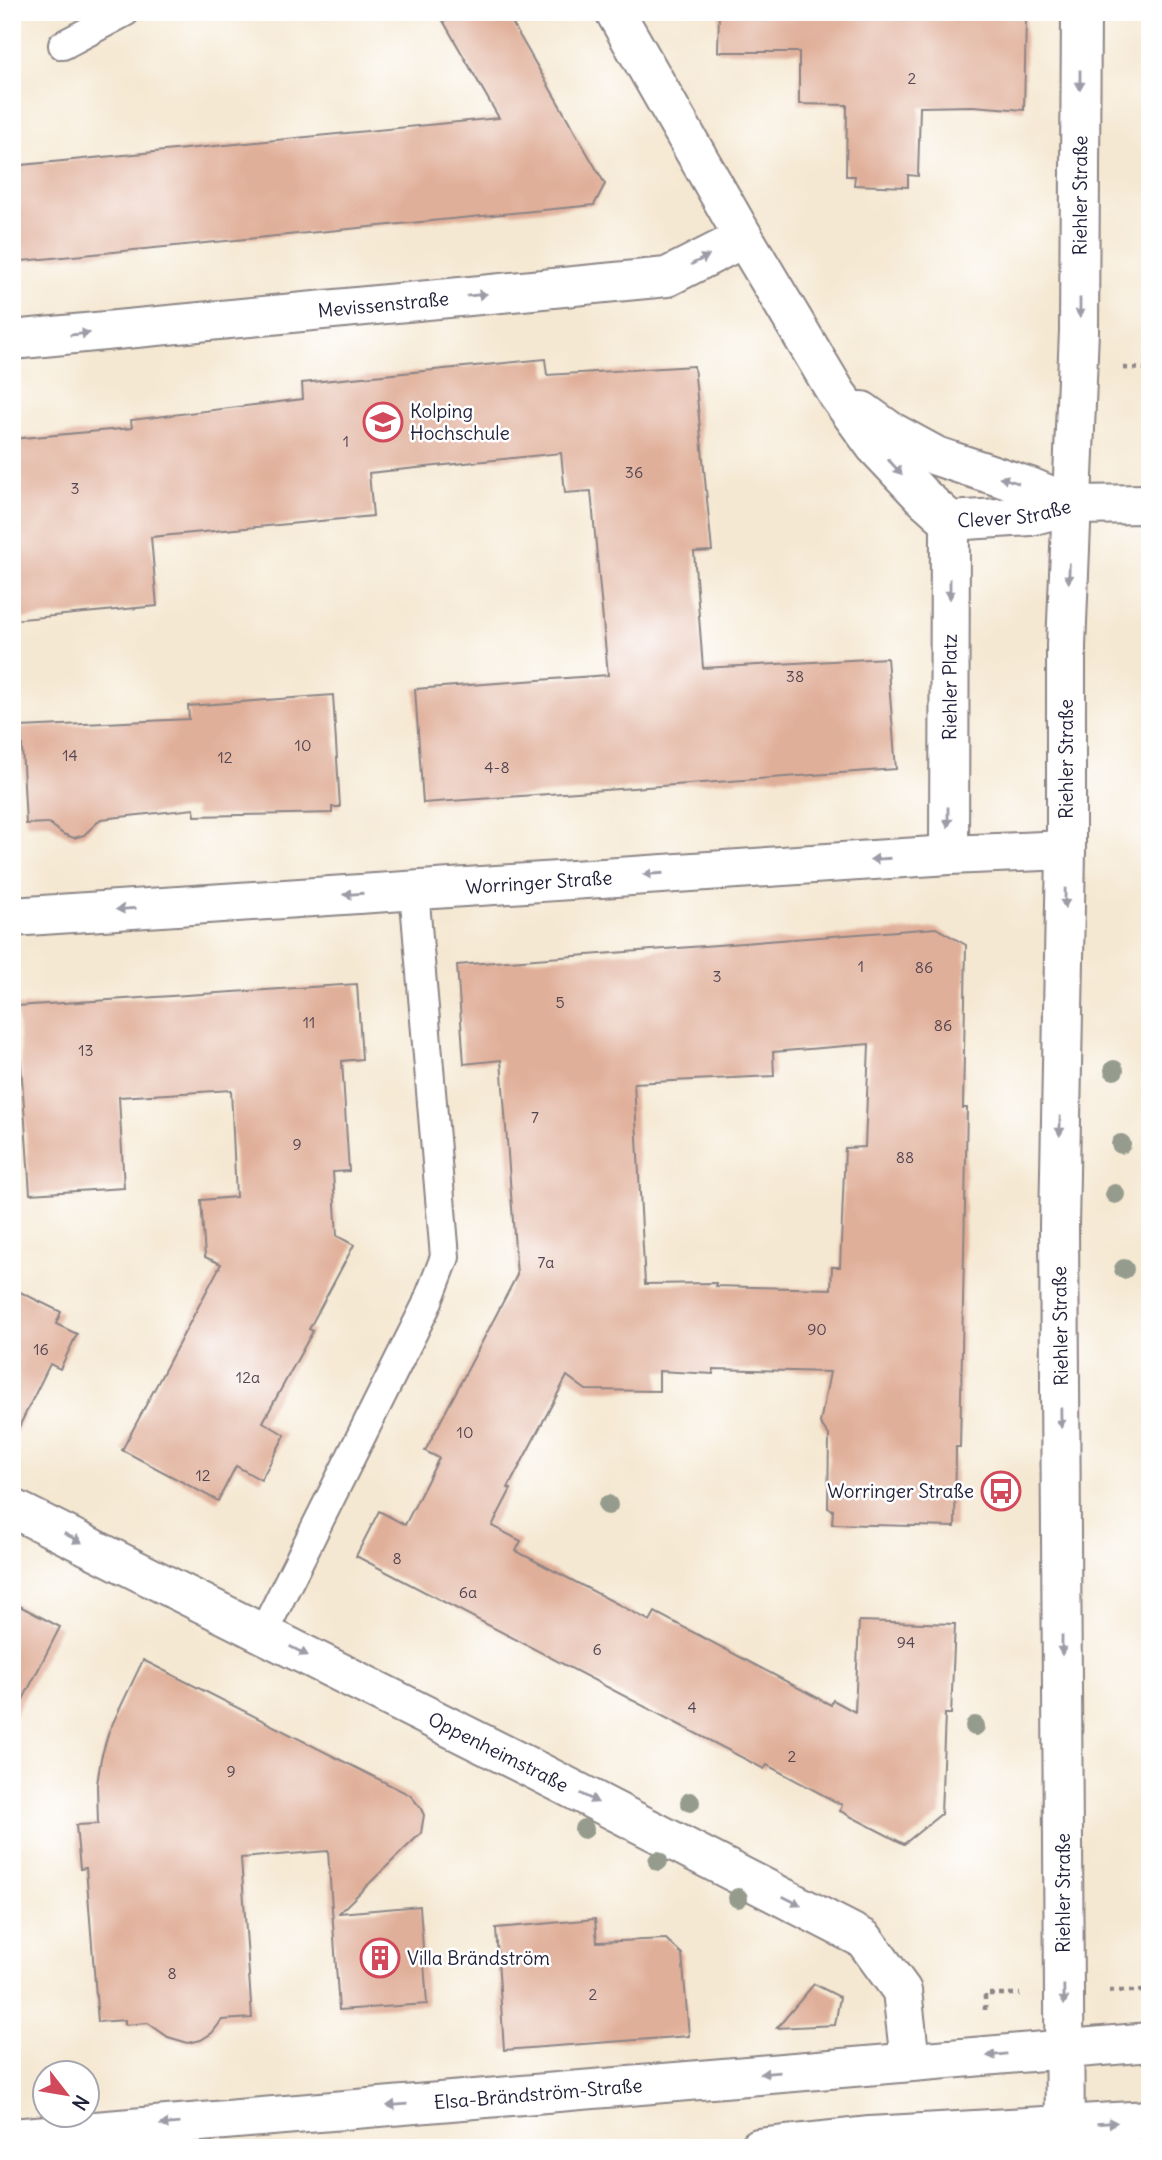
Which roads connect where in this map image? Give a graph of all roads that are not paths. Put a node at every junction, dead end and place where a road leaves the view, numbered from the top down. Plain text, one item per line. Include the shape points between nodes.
1 (125, 12) edge
2 (615, 12) edge
3 (1081, 12) edge
4 (63, 45) dead end
5 (744, 238) junction
6 (12, 340) edge
7 (837, 394) junction
8 (1150, 504) edge
9 (1072, 505) junction
10 (950, 521) junction
11 (1066, 850) junction
12 (948, 855) junction
13 (414, 890) junction
14 (12, 917) edge
15 (12, 1508) edge
16 (263, 1633) junction
17 (1150, 2042) edge
18 (1065, 2048) junction
19 (911, 2061) junction
20 (1150, 2120) edge
21 (1065, 2137) edge
22 (12, 2138) edge
23 (759, 2148) edge

1 - 4 lane
2 - 5 street, Clever Straße
3 -> 9 street, Riehler Straße via 1079,331
6 -> 5 street, Mevissenstraße via 667,277
5 - 7 street, Clever Straße
9 -> 7 street, Clever Straße via 936,456
7 -> 10 street, Clever Straße via 875,446
8 - 9 street
9 - 10 street, Clever Straße via 1030,516
9 -> 11 street, Riehler Straße via 1066,646
10 -> 12 street, Riehler Platz
11 - 12 street, Worringer Straße
11 -> 18 street, Riehler Straße via 1059,1227
12 -> 13 street, Worringer Straße
13 -> 14 street, Worringer Straße
13 - 16 lane via 445,1257 426,1306
15 -> 16 street, Oppenheimstraße
16 -> 19 street, Oppenheimstraße via 864,1939 902,1991
17 - 18 street, Elsa-Brändström-Straße
18 -> 19 street, Elsa-Brändström-Straße
18 - 21 street, Riehler Straße
19 -> 22 street, Elsa-Brändström-Straße
21 -> 20 street
21 - 23 street via 870,2136

